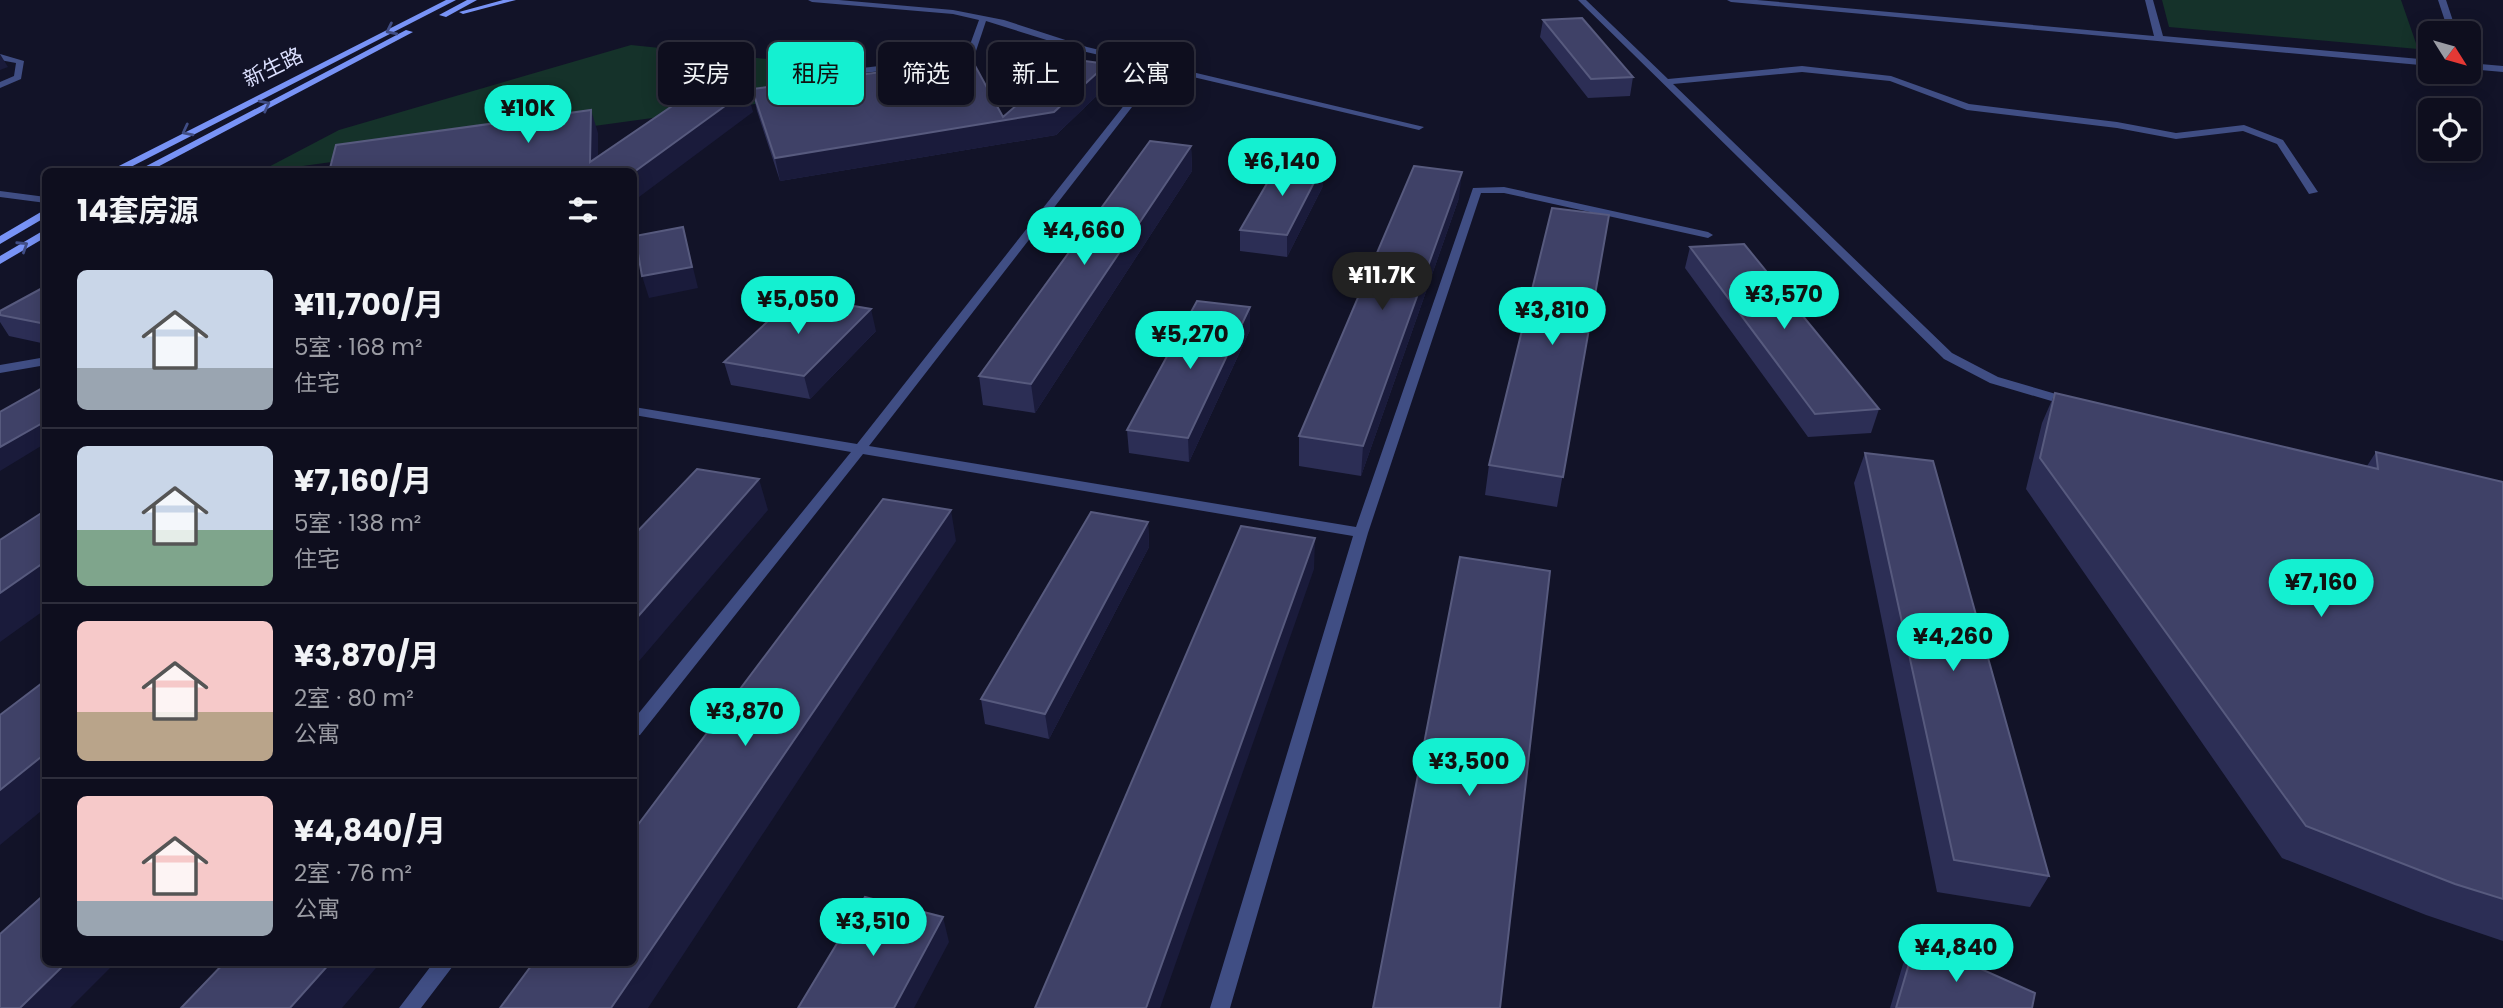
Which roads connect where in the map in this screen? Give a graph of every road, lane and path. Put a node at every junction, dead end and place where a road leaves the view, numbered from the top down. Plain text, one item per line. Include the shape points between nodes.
1 (452, 0) edge
2 (473, 0) edge
3 (512, 0) edge
4 (812, 0) edge
5 (1582, 0) edge
6 (1731, 0) edge
7 (2149, 0) edge
8 (2442, 0) edge
9 (1810, 3) edge
10 (983, 19) junction
11 (431, 21) junction
12 (2449, 21) edge
13 (2159, 38) junction
14 (0, 57) edge
15 (2418, 62) edge
16 (2482, 67) edge
17 (2503, 69) edge
18 (864, 70) edge
19 (1665, 82) junction
20 (0, 85) edge
21 (1129, 105) edge
22 (1419, 127) dead end
23 (120, 168) edge
24 (148, 168) edge
25 (2313, 192) dead end
26 (0, 194) edge
27 (42, 199) edge
28 (42, 215) edge
29 (42, 235) edge
30 (1708, 235) dead end
31 (0, 241) edge
32 (0, 261) edge
33 (42, 362) edge
34 (0, 369) edge
35 (2078, 405) edge
36 (637, 412) edge
37 (861, 449) junction
38 (1361, 533) junction
39 (637, 726) edge
40 (443, 966) edge
41 (409, 1008) edge
42 (1220, 1008) edge

1 -> 23 main road, 新生路
2 - 11 main road, 新生路
3 - 11 main road
4 - 10 street via 953,12
5 - 19 street
6 - 9 street
7 - 13 street
8 - 12 street
9 - 13 street
10 - 18 street via 971,54
10 - 22 street via 1085,49
24 -> 11 main road, 新生路
13 - 15 street
14 - 20 street via 20,61 18,77
16 - 17 street
19 - 25 street via 1802,69 1891,79 1967,107 2176,136 2244,128 2280,142
19 - 35 street via 1948,356 1994,380
21 - 37 street
26 - 27 street
28 - 31 main road
32 -> 29 main road
30 - 38 street via 1504,190 1477,190
33 - 34 street
36 - 37 street
37 - 38 street
37 - 39 street
38 - 42 street
40 - 41 street

